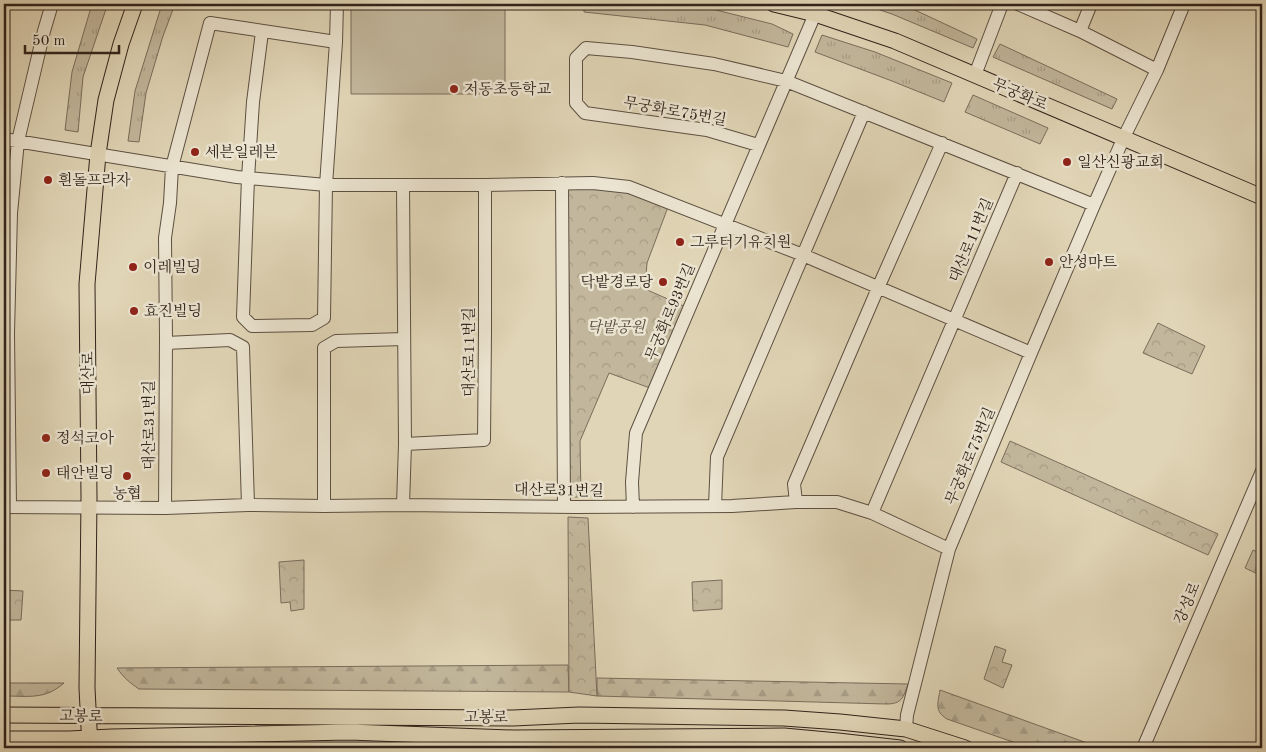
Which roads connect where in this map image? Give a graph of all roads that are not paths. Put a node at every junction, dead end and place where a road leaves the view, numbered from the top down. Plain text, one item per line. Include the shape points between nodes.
1 (52, 4) edge
2 (135, 4) edge
3 (337, 4) edge
4 (774, 4) edge
5 (1002, 4) edge
6 (1018, 4) edge
7 (1091, 4) edge
8 (1184, 4) edge
9 (815, 14) junction
10 (1080, 31) junction
11 (262, 32) junction
12 (336, 42) junction
13 (1157, 70) junction
14 (975, 74) junction
15 (786, 81) junction
16 (864, 112) junction
17 (1124, 137) junction
18 (4, 139) edge
19 (18, 141) junction
20 (942, 143) junction
21 (758, 146) junction
22 (98, 154) junction
23 (172, 167) junction
24 (1017, 173) junction
25 (248, 178) junction
26 (562, 184) junction
27 (326, 185) junction
28 (485, 185) junction
29 (404, 186) junction
30 (1262, 197) edge
31 (1094, 205) junction
32 (725, 225) junction
33 (803, 255) junction
34 (878, 288) junction
35 (955, 320) junction
36 (6, 325) edge
37 (404, 339) junction
38 (166, 343) junction
39 (1031, 353) junction
40 (405, 444) junction
41 (1262, 471) edge
42 (796, 502) junction
43 (248, 505) junction
44 (403, 505) junction
45 (324, 506) junction
46 (564, 506) junction
47 (715, 506) junction
48 (7, 507) edge
49 (633, 507) junction
50 (89, 508) junction
51 (165, 508) junction
52 (872, 513) junction
53 (949, 548) junction
54 (4, 715) edge
55 (88, 716) junction
56 (906, 729) junction
57 (4, 739) edge
58 (90, 743) edge
59 (900, 748) edge
60 (966, 748) edge
61 (1143, 748) edge

1 - 19 street
2 - 22 main road, 대산로 via 106,100
3 - 12 street
4 - 9 main road, 무궁화로
5 - 14 street
6 - 10 street
7 - 10 street
8 - 13 street, 무궁화로75번길
9 - 14 main road, 무궁화로 via 895,41
9 - 15 street, 무궁화로93번길
10 - 13 street
11 - 12 street
11 - 23 street via 210,23
11 - 25 street
12 - 27 street
13 - 17 street, 무궁화로75번길
14 - 17 main road, 무궁화로
15 - 16 street
15 - 21 street, 무궁화로93번길
15 - 21 street, 무궁화로75번길 via 714,64 632,52 586,48 576,58 576,103 585,113 707,130
16 - 20 street
16 - 33 street
17 - 30 main road, 무궁화로
17 - 31 street, 무궁화로75번길
18 - 19 street
19 - 22 street
19 - 36 street
20 - 24 street
20 - 34 street
21 - 32 street, 무궁화로93번길
22 - 23 street
22 - 50 main road, 대산로 via 87,284
23 - 25 street
23 - 38 street via 165,238
24 - 31 street
24 - 35 street, 대산로11번길
25 - 27 street
25 - 27 street via 243,318 252,326 312,325 324,318
26 - 28 street
26 - 32 street via 629,187
26 - 46 street
27 - 29 street
28 - 29 street
28 - 40 street, 대산로11번길 via 484,440
29 - 37 street
31 - 39 street, 무궁화로75번길
32 - 33 street
32 - 49 street, 무궁화로93번길 via 636,433
33 - 34 street
33 - 47 street via 717,457
34 - 35 street
34 - 42 street via 794,484
35 - 39 street
35 - 52 street, 대산로11번길
36 - 48 street
37 - 40 street
37 - 45 street via 336,341 324,348
38 - 43 street via 230,340 243,347
38 - 51 street, 대산로31번길
39 - 53 street, 무궁화로75번길
40 - 44 street
41 - 61 street, 강성로
42 - 47 street, 대산로31번길
42 - 52 street, 대산로31번길 via 837,502
43 - 45 street, 대산로31번길
43 - 51 street, 대산로31번길
44 - 45 street, 대산로31번길
44 - 46 street, 대산로31번길
46 - 49 street, 대산로31번길
47 - 49 street, 대산로31번길
48 - 50 street, 대산로31번길
50 - 51 street, 대산로31번길
50 - 55 main road, 대산로
52 - 53 street, 대산로31번길
53 - 56 street, 무궁화로75번길
54 - 55 main road, 고봉로
55 - 56 main road, 고봉로 via 784,718
55 - 58 main road, 대산로
56 - 60 main road, 고봉로
57 - 58 main road, 고봉로 via 69,739
58 - 59 main road, 고봉로 via 349,732 513,738 784,736

